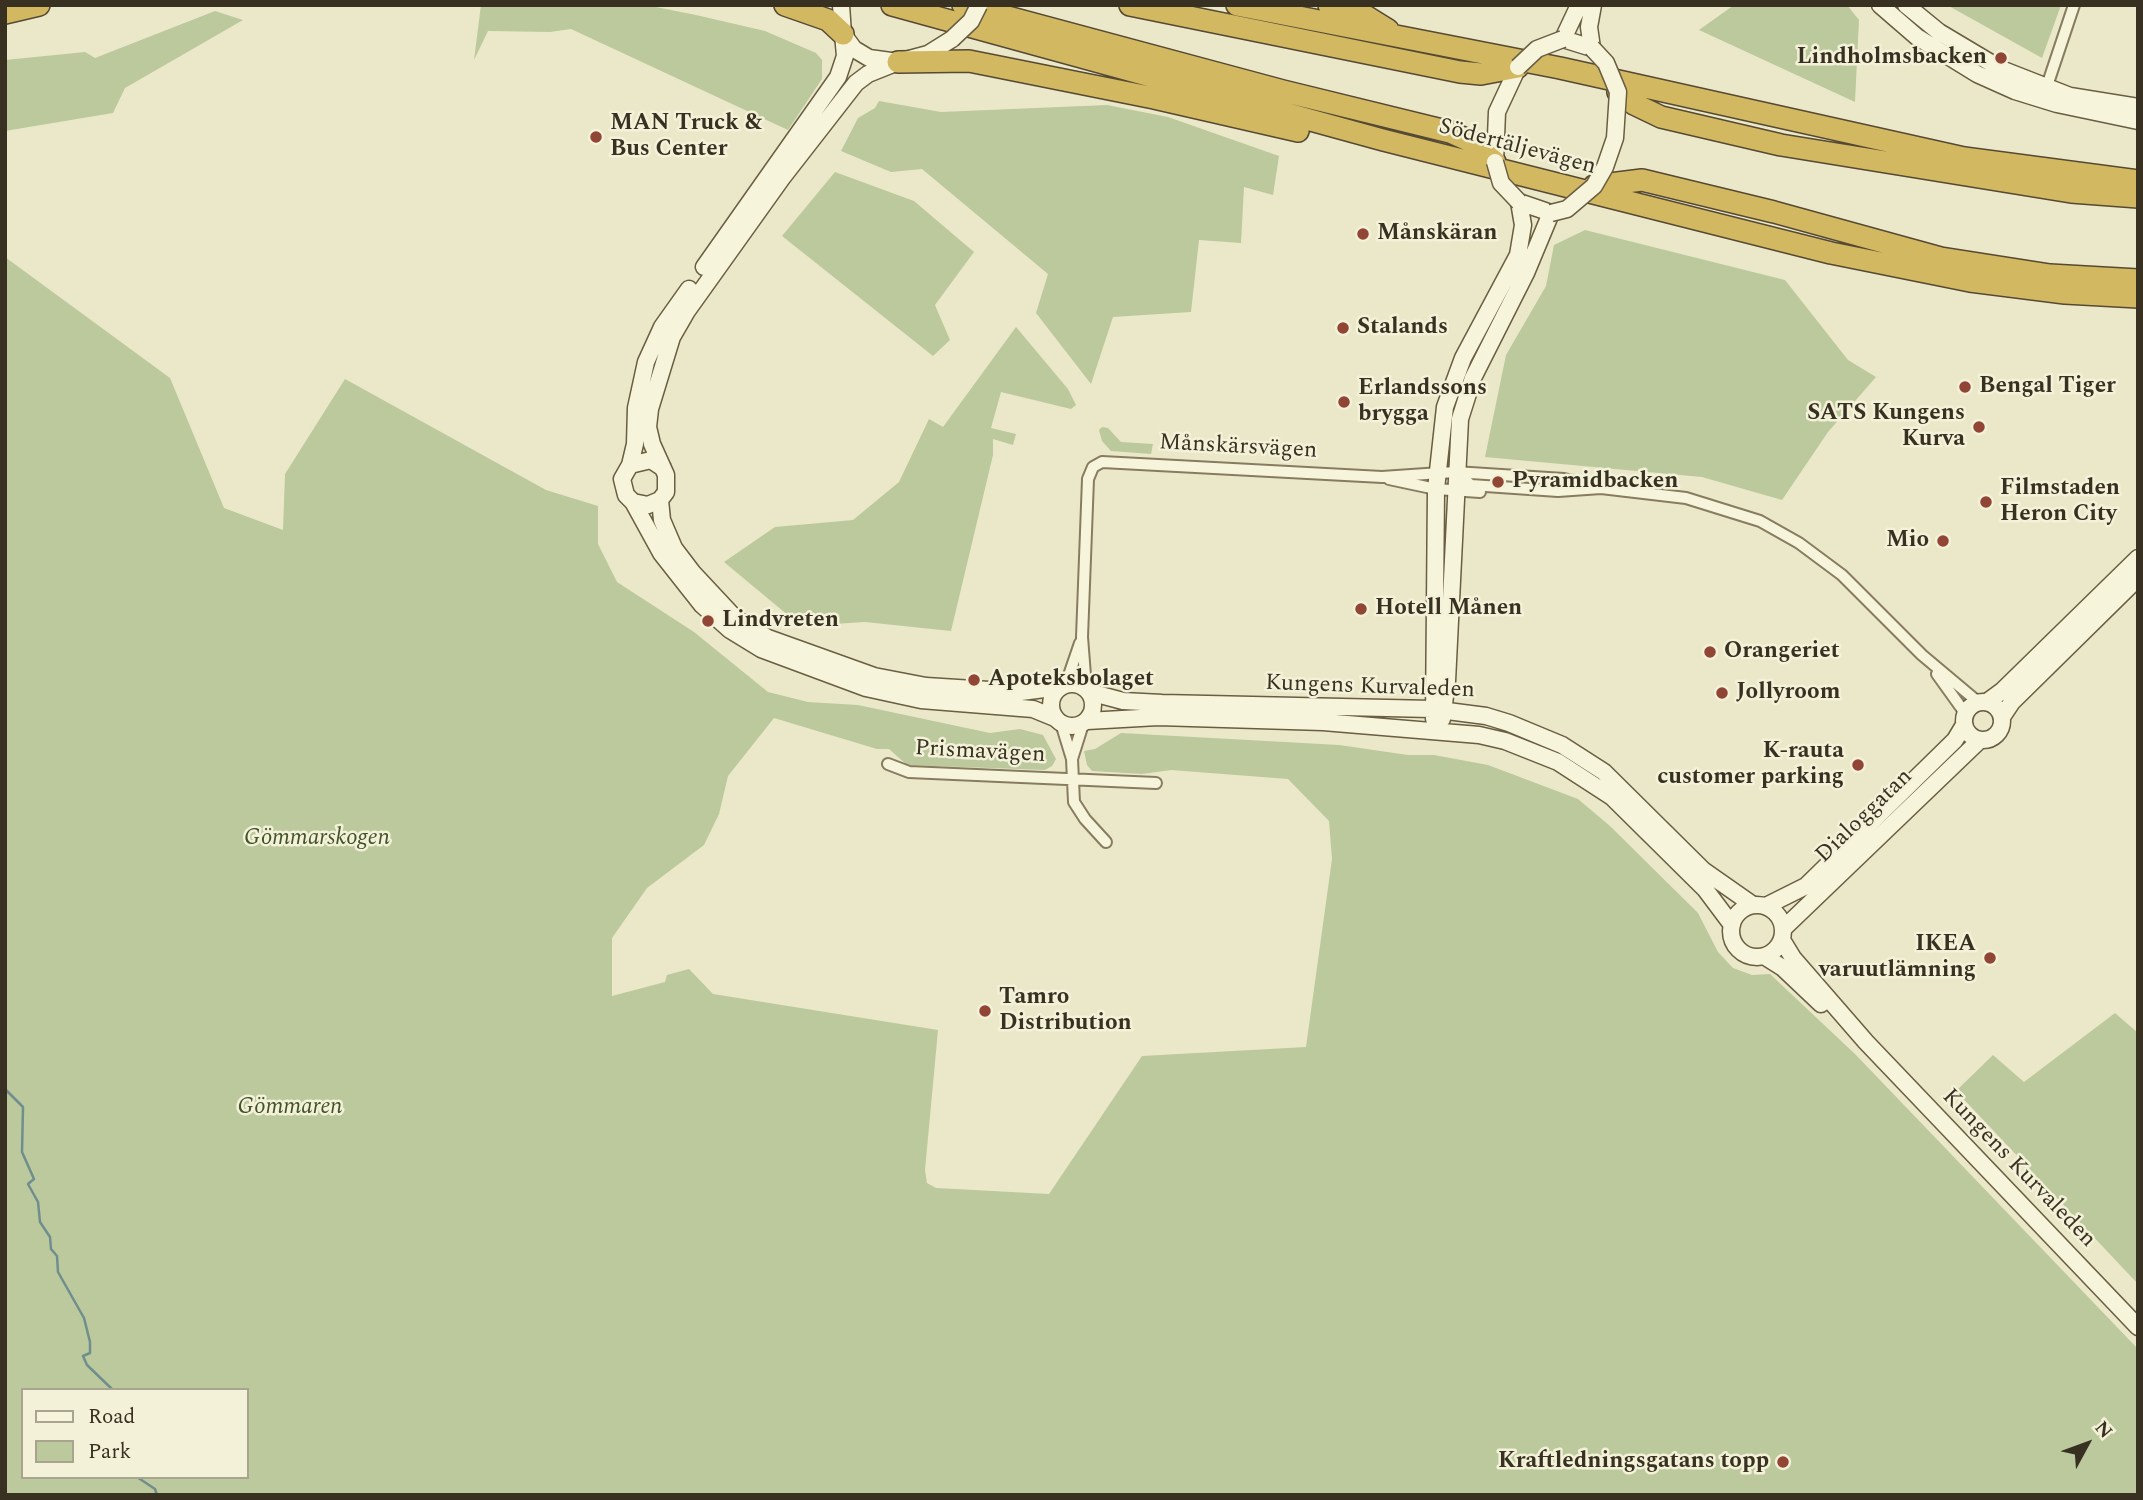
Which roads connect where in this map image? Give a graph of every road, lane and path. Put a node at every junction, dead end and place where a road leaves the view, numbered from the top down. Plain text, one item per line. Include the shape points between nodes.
1 (38, 5) edge
2 (785, 5) edge
3 (892, 5) edge
4 (962, 5) edge
5 (979, 5) edge
6 (1130, 5) edge
7 (1237, 5) edge
8 (1329, 5) edge
9 (1578, 5) edge
10 (1593, 5) edge
11 (1880, 5) edge
12 (1906, 5) edge
13 (2074, 5) edge
14 (5, 13) edge
15 (841, 18) edge
16 (1399, 36) junction
17 (1563, 39) junction
18 (1592, 48) junction
19 (898, 62) junction
20 (1518, 67) junction
21 (1618, 92) junction
22 (2044, 94) junction
23 (2138, 107) edge
24 (2138, 121) edge
25 (1471, 162) junction
26 (1495, 162) junction
27 (2138, 179) edge
28 (1594, 186) junction
29 (2138, 197) edge
30 (1519, 206) junction
31 (1550, 215) junction
32 (2138, 280) edge
33 (2138, 297) edge
34 (630, 464) junction
35 (663, 468) junction
36 (1437, 472) junction
37 (1455, 472) junction
38 (1382, 477) junction
39 (1601, 488) junction
40 (1436, 489) junction
41 (1454, 491) junction
42 (660, 500) junction
43 (634, 502) junction
44 (2138, 558) edge
45 (2138, 578) edge
46 (1082, 637) junction
47 (1922, 655) junction
48 (1063, 686) junction
49 (1088, 690) junction
50 (1438, 710) junction
51 (1974, 710) junction
52 (2002, 717) junction
53 (1058, 720) junction
54 (1085, 722) junction
55 (1437, 731) junction
56 (1980, 740) junction
57 (1072, 759) junction
58 (888, 764) dead end
59 (1071, 778) junction
60 (1156, 783) dead end
61 (1107, 842) dead end
62 (1760, 906) junction
63 (1732, 925) junction
64 (1782, 935) junction
65 (1764, 956) junction
66 (1866, 1042) junction
67 (2138, 1327) edge

1 - 14 highway
2 - 15 highway via 828,20
3 - 25 highway, Södertäljevägen
4 - 26 highway via 1450,132 1470,141
5 - 19 street, bridge via 952,40 928,54
6 - 20 highway via 1482,74
7 - 16 highway
8 - 16 highway via 1359,12
9 - 17 street
10 - 18 street
11 - 22 street via 1945,57 2015,92
12 - 22 street via 1967,50
13 - 22 street
15 - 19 street via 854,49 869,58
15 - 34 street via 845,56 838,77 662,327 640,382
16 - 27 highway via 1952,155
17 - 18 street
17 - 20 street, bridge via 1537,49
18 - 21 street, bridge via 1606,63
19 - 25 highway via 969,61 1409,156
19 - 35 street via 856,83 687,311 672,337 650,409 652,444
20 - 26 street via 1497,113
21 - 28 street, bridge via 1615,138
21 - 29 highway via 1661,117 1781,145 2071,192
22 - 23 street
22 - 24 street via 2095,114
25 - 33 highway, Södertäljevägen via 1662,213 1947,278
26 - 30 street, bridge via 1501,183
28 - 31 street, bridge via 1567,209
28 - 32 highway via 1642,180 1941,258 2050,275
30 - 31 street
30 - 36 street via 1523,225 1518,255 1453,383
31 - 37 street via 1472,378 1460,419
34 - 35 street via 651,460
34 - 43 street via 622,480
35 - 42 street via 668,483
36 - 37 street, Månskärsvägen
36 - 38 street, Månskärsvägen
36 - 40 street
37 - 39 street, Månskärsvägen via 1563,479
37 - 41 street
38 - 40 street, Månskärsvägen
38 - 46 street, Månskärsvägen via 1108,461 1093,467 1088,479
39 - 41 street, Månskärsvägen via 1556,496
39 - 47 street, Månskärsvägen via 1686,498 1769,526 1842,575
40 - 41 street, Månskärsvägen
40 - 50 street
41 - 50 street
42 - 43 street via 648,505
42 - 48 street via 662,520 674,548 693,573 735,618 768,638 874,676 926,686 1021,692
43 - 53 street via 661,553 702,605 730,631 761,649 866,688 921,700 1033,709
44 - 51 street, Dialoggatan via 2002,691
45 - 52 street
46 - 48 street
46 - 49 street
47 - 51 street, Månskärsvägen
47 - 51 street, Månskärsvägen
48 - 49 street
48 - 53 street via 1051,706
49 - 50 street, Kungens Kurvaleden via 1123,701
49 - 54 street via 1094,706
50 - 55 street
50 - 62 street, Kungens Kurvaleden via 1509,723 1576,753 1620,786 1717,882
51 - 52 street via 1995,706
51 - 56 street via 1973,737
51 - 62 street, Dialoggatan via 1955,740 1806,886
52 - 56 street via 1995,736
53 - 54 street via 1073,726
53 - 57 street, Prismavägen
54 - 55 street, Kungens Kurvaleden via 1158,717
54 - 57 street, Prismavägen
55 - 63 street, Kungens Kurvaleden via 1515,744 1596,785 1705,889
56 - 64 street, Dialoggatan
57 - 59 street, Prismavägen
58 - 59 street, Prismavägen via 909,772
59 - 60 street, Prismavägen
59 - 61 street, Prismavägen via 1074,802
62 - 63 street via 1740,912
62 - 64 street via 1778,915
63 - 65 street via 1739,950
64 - 65 street
64 - 66 street, Kungens Kurvaleden via 1793,958
65 - 66 street, Kungens Kurvaleden
66 - 67 street, Kungens Kurvaleden

